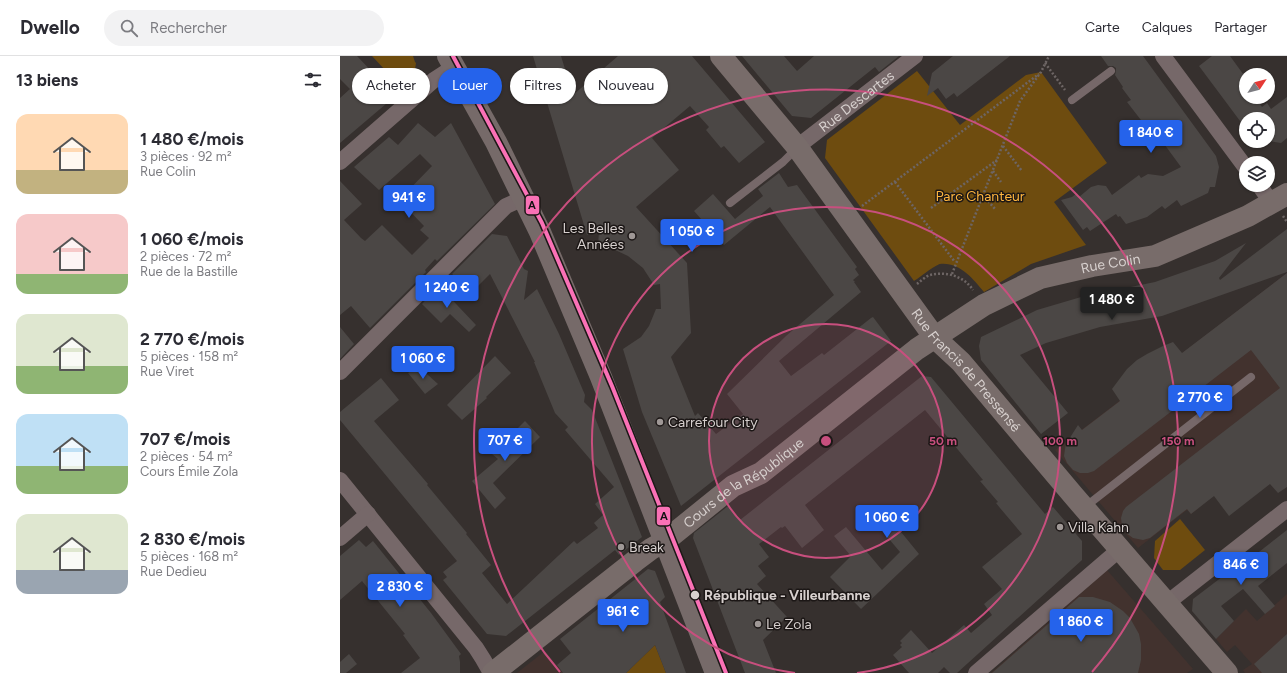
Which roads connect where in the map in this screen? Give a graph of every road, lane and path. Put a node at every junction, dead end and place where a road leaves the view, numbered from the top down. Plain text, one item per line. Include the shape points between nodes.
1 (721, 56) edge
2 (915, 56) edge
3 (1049, 56) edge
4 (1162, 56) edge
5 (451, 61) edge
6 (1045, 63) junction
7 (1111, 71) dead end
8 (1041, 72) junction
9 (1072, 100) joint
10 (1002, 146) junction
11 (797, 147) junction
12 (997, 159) junction
13 (1239, 159) edge
14 (340, 162) edge
15 (992, 171) junction
16 (1022, 171) dead end
17 (895, 182) junction
18 (1001, 182) dead end
19 (983, 194) junction
20 (1272, 194) edge
21 (524, 198) junction
22 (730, 203) dead end
23 (860, 208) dead end
24 (932, 208) dead end
25 (995, 209) dead end
26 (955, 262) junction
27 (952, 274) junction
28 (904, 295) junction
29 (984, 305) junction
30 (936, 338) junction
31 (917, 349) joint
32 (340, 372) edge
33 (1251, 377) dead end
34 (340, 480) edge
35 (1084, 508) junction
36 (1287, 509) edge
37 (368, 514) junction
38 (340, 538) edge
39 (665, 541) junction
40 (1120, 549) junction
41 (1167, 603) junction
42 (492, 673) edge
43 (716, 673) edge
44 (976, 673) edge
45 (1227, 673) edge

1 - 11 street, Rue Francis de Pressensé
2 - 11 street, Rue Descartes
3 - 6 path
4 - 13 street
5 - 14 street via 434,80
5 - 21 main road
6 - 8 path
6 - 9 path
7 - 9 lane
8 - 10 path via 1020,101
8 - 17 path
10 - 12 path
10 - 16 path
11 - 22 lane via 783,162
11 - 28 street, Rue Francis de Pressensé
12 - 15 path
12 - 24 path
15 - 18 path
15 - 19 path
17 - 23 path
17 - 26 path
19 - 25 path
19 - 26 path
20 - 29 street, Rue Colin via 1248,216 1155,256 1092,266 1040,278
21 - 32 street via 506,206
21 - 39 main road via 601,377
26 - 27 path
27 - 28 path via 929,275
27 - 29 path via 969,284
28 - 30 street, Rue Francis de Pressensé
29 - 30 street, Rue Colin
30 - 31 street, Rue Colin
30 - 35 street, Rue Francis de Pressensé via 961,362
31 - 39 street, Cours de la République via 761,473 733,486
33 - 35 lane
34 - 37 street
35 - 40 street, Rue Francis de Pressensé
36 - 41 street
37 - 38 street
37 - 42 street via 476,648
39 - 42 street, Cours de la République via 635,561
39 - 43 main road
40 - 41 street, Rue Francis de Pressensé
40 - 44 street
41 - 45 street, Rue Francis de Pressensé

